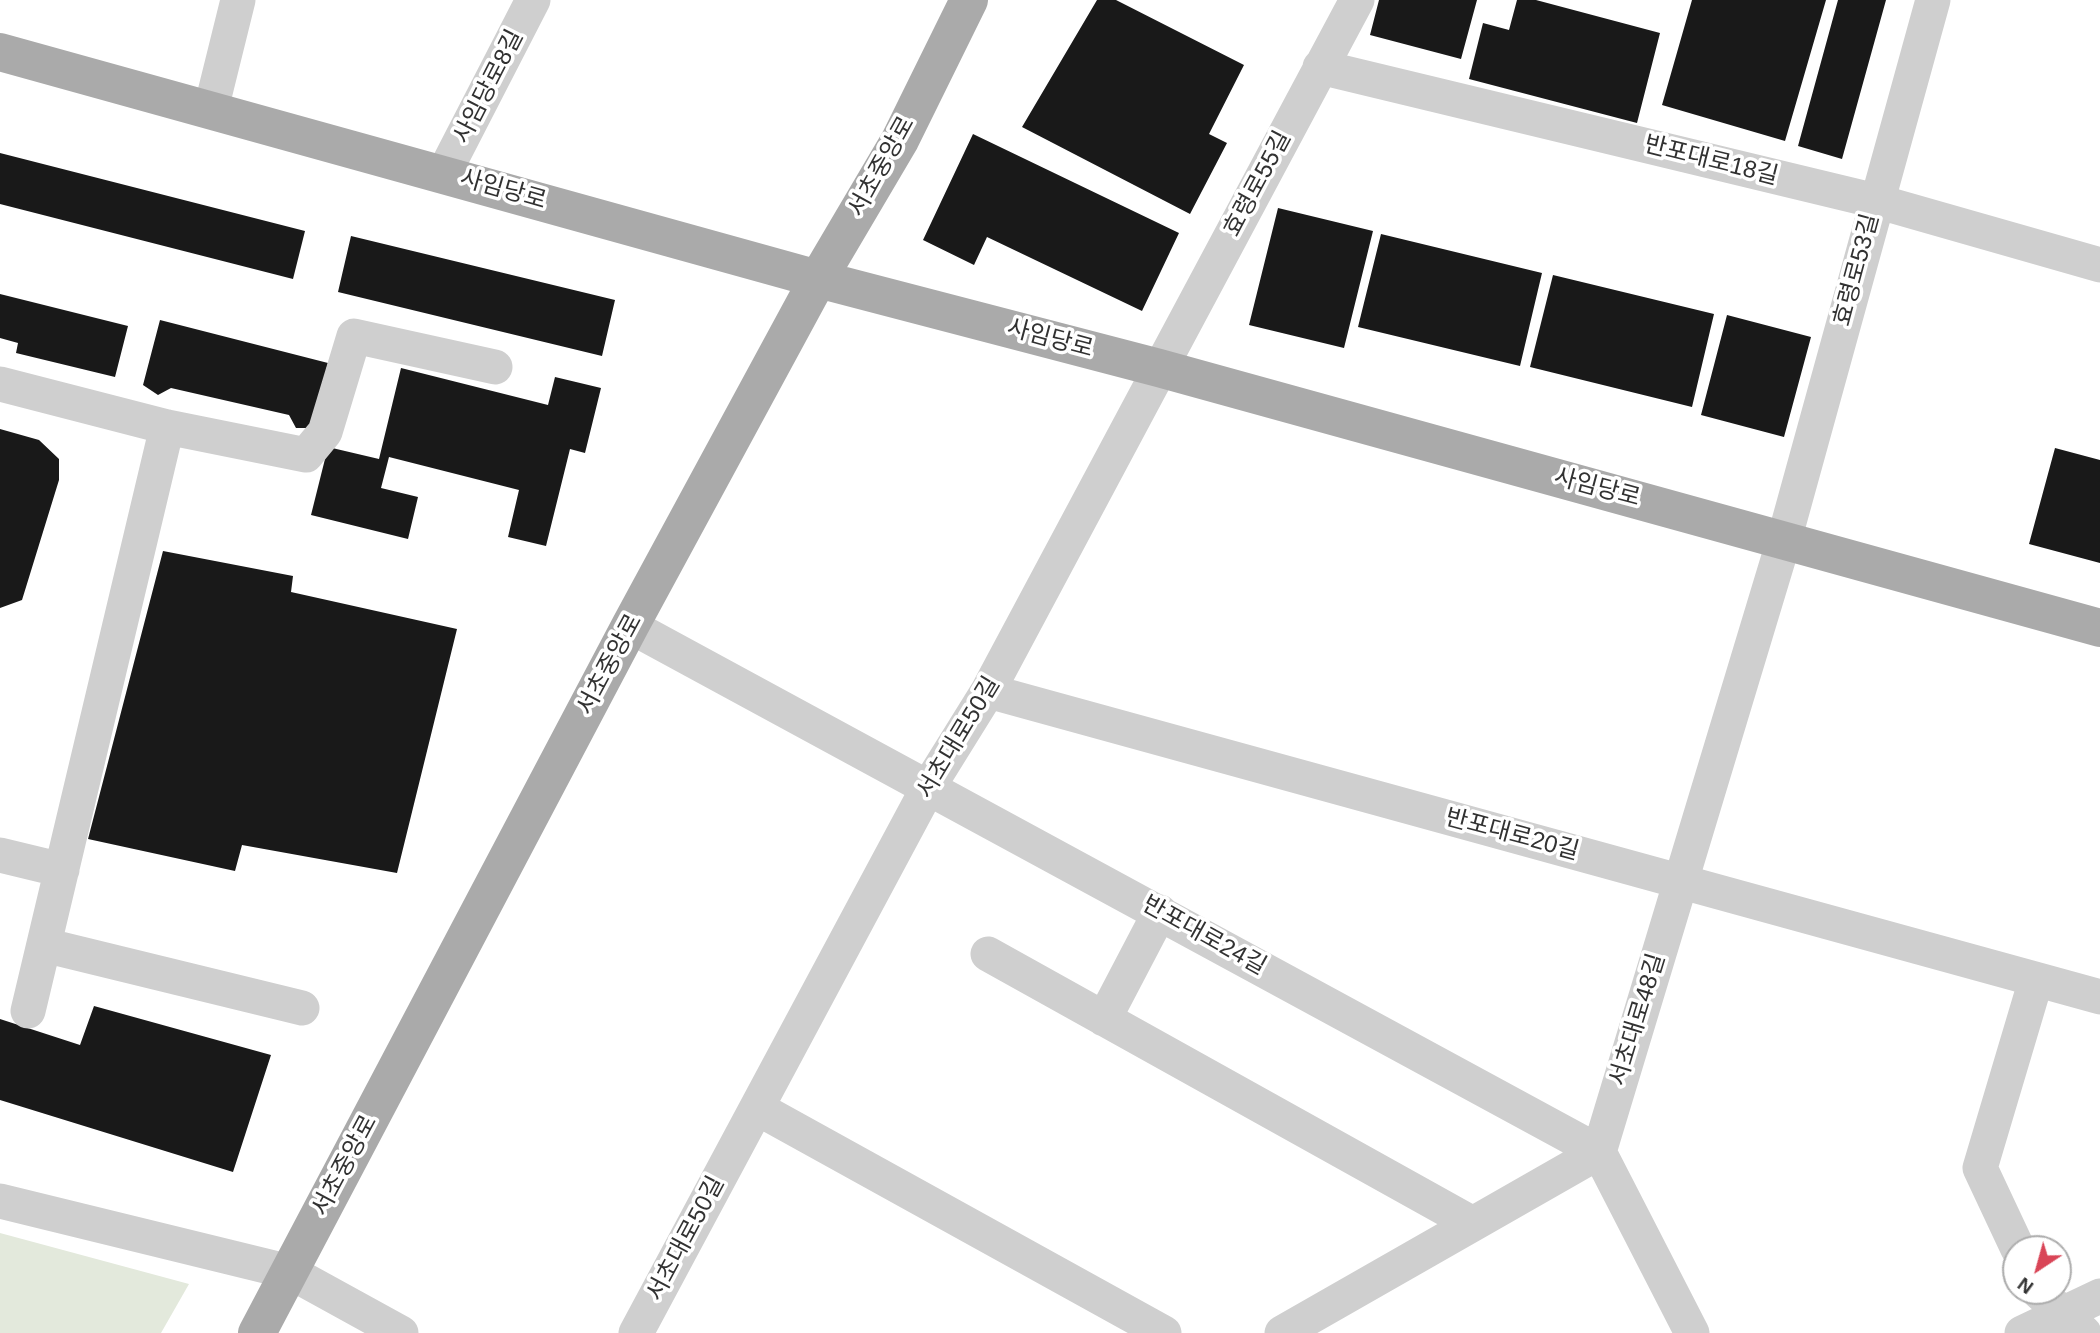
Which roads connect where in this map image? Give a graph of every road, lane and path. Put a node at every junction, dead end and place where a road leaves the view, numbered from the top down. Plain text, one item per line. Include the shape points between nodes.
1 (239, 0) edge
2 (533, 0) edge
3 (969, 0) edge
4 (1356, 0) edge
5 (1933, 0) edge
6 (0, 52) edge
7 (1320, 67) junction
8 (211, 109) junction
9 (444, 173) junction
10 (1876, 201) junction
11 (2100, 265) edge
12 (818, 279) junction
13 (495, 367) dead end
14 (1159, 368) junction
15 (0, 384) edge
16 (167, 427) junction
17 (1784, 540) junction
18 (630, 626) junction
19 (2100, 628) edge
20 (988, 691) junction
21 (929, 786) junction
22 (0, 856) edge
23 (62, 870) junction
24 (1681, 882) junction
25 (1160, 912) junction
26 (44, 946) junction
27 (988, 954) dead end
28 (2036, 980) junction
29 (2100, 997) edge
30 (302, 1008) dead end
31 (28, 1011) dead end
32 (1104, 1019) junction
33 (757, 1108) junction
34 (1599, 1152) junction
35 (0, 1201) edge
36 (1473, 1224) junction
37 (2011, 1235) edge
38 (290, 1272) junction
39 (2100, 1296) edge
40 (2062, 1313) edge
41 (257, 1333) edge
42 (401, 1333) edge
43 (636, 1333) edge
44 (1164, 1333) edge
45 (1282, 1333) edge
46 (1692, 1333) edge
47 (2022, 1333) edge

1 - 8 street
2 - 9 street, 사임당로8길
3 - 12 main road, 서초중앙로 via 900,140
4 - 7 street, 효령로55길
5 - 10 street, 효령로53길
6 - 8 main road, 사임당로
7 - 10 street, 반포대로18길
7 - 14 street, 효령로55길
8 - 9 main road, 사임당로
9 - 12 main road, 사임당로
10 - 11 street, 반포대로18길
10 - 17 street, 효령로53길
12 - 14 main road, 사임당로
12 - 18 main road, 서초중앙로
13 - 16 street via 354,336 325,432 306,456
14 - 17 main road, 사임당로
14 - 20 street, 서초대로50길
15 - 16 street
16 - 23 street
17 - 19 main road, 사임당로
17 - 24 street, 서초대로48길
18 - 21 street, 반포대로24길
18 - 38 main road, 서초중앙로
20 - 21 street, 서초대로50길
20 - 24 street, 반포대로20길
21 - 25 street, 반포대로24길
21 - 33 street, 서초대로50길
22 - 23 street
23 - 26 street
24 - 28 street, 반포대로20길
24 - 34 street, 서초대로48길
25 - 32 street
25 - 34 street, 반포대로24길
26 - 30 street
26 - 31 street
27 - 32 street
28 - 29 street, 반포대로20길
28 - 37 street via 1980,1168
32 - 36 street
33 - 43 street, 서초대로50길
33 - 44 street
34 - 36 street
34 - 46 street
35 - 38 street
36 - 45 street
38 - 41 main road, 서초중앙로
38 - 42 street
39 - 40 street
40 - 47 street

